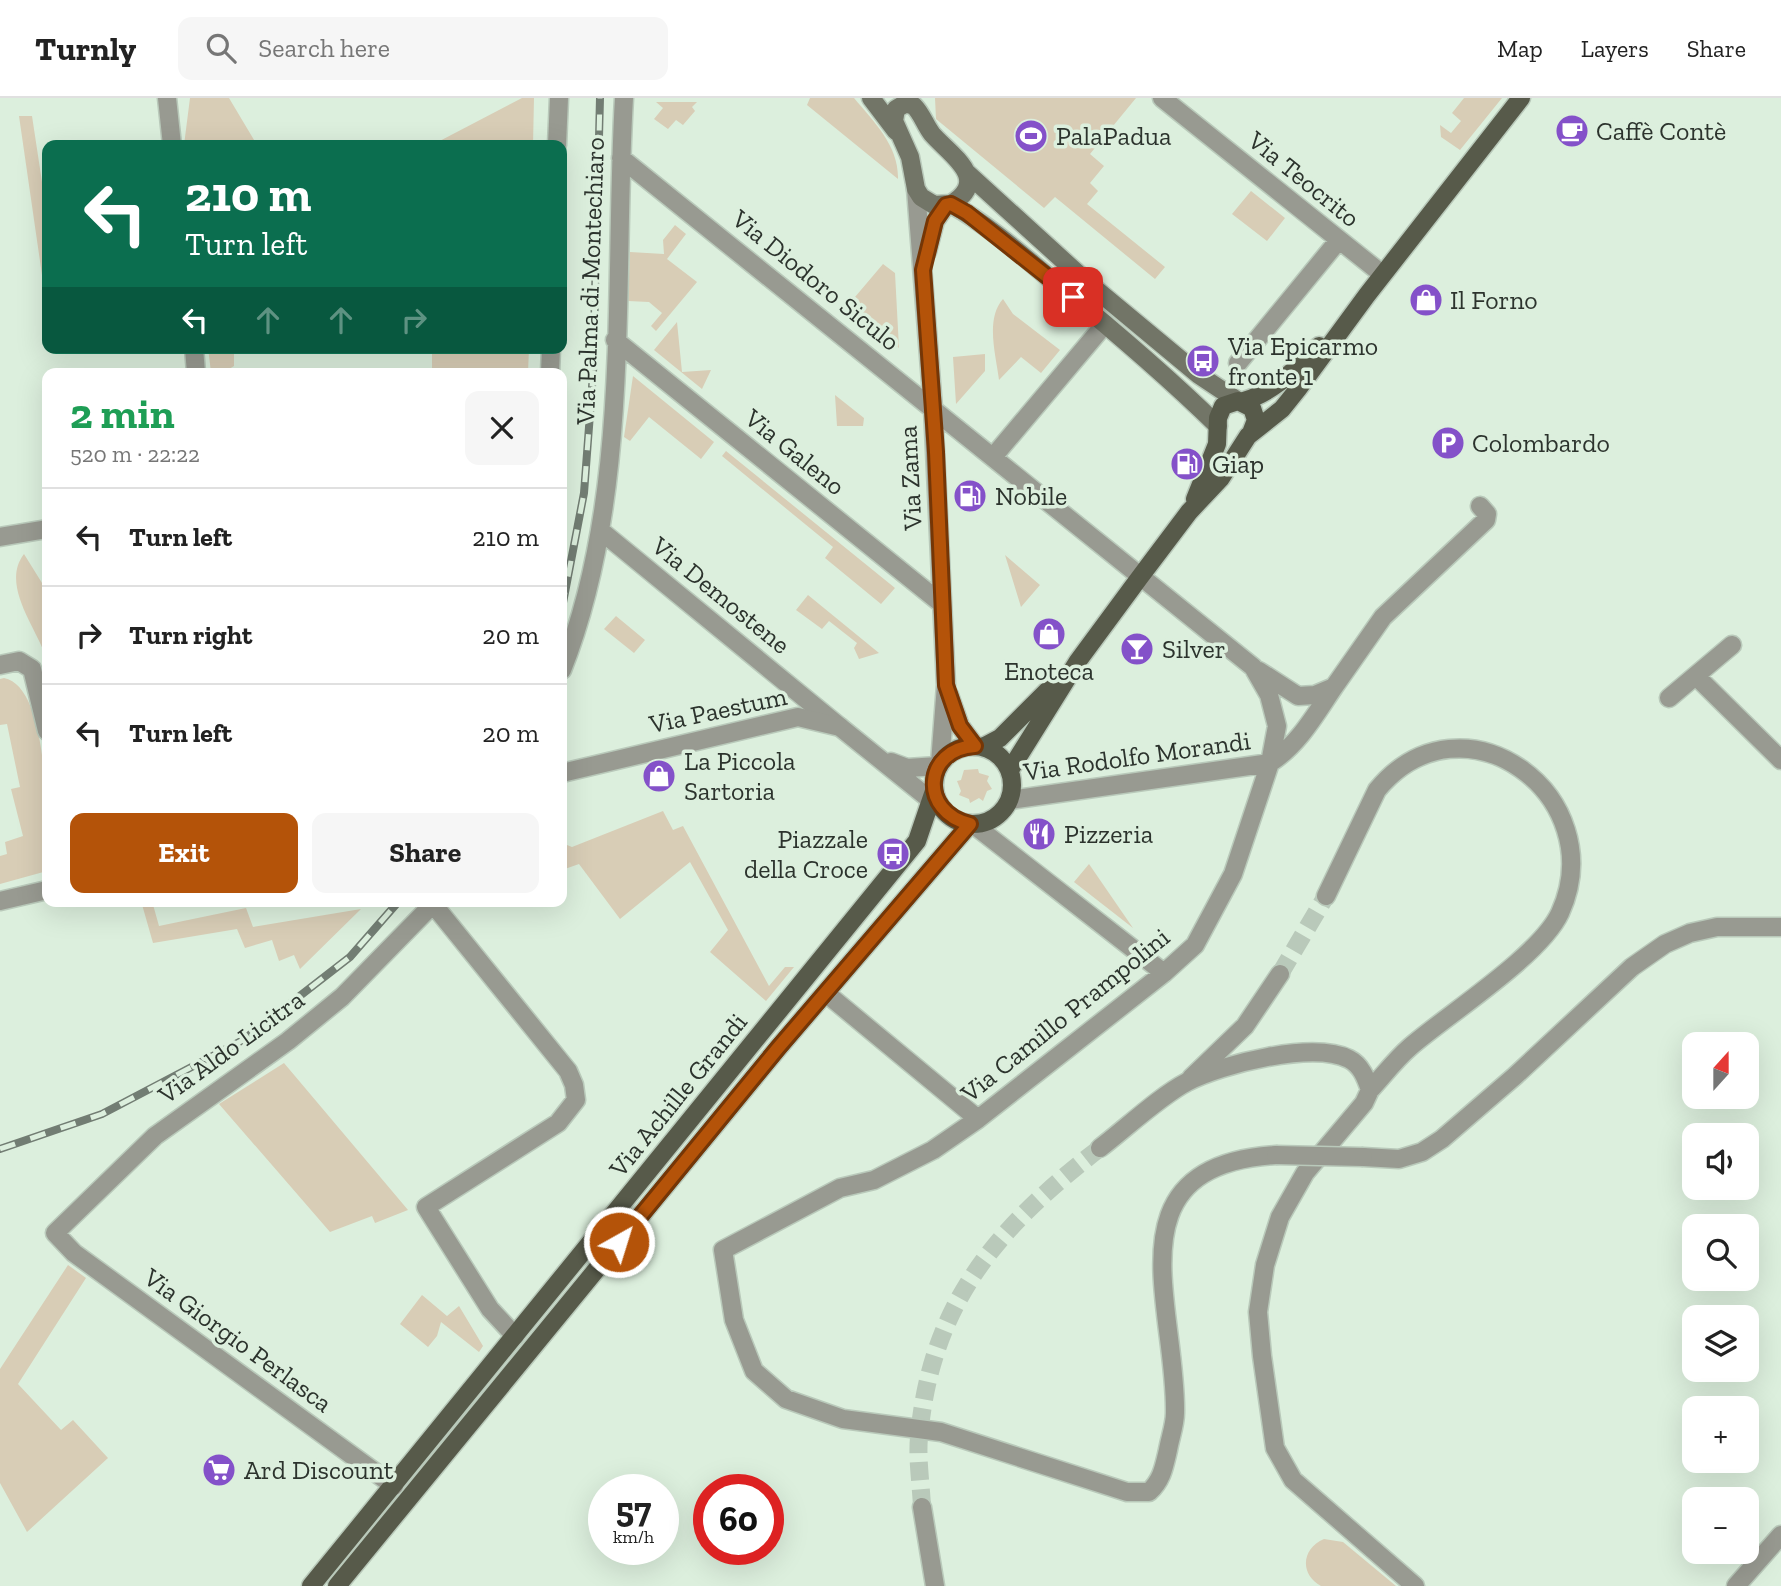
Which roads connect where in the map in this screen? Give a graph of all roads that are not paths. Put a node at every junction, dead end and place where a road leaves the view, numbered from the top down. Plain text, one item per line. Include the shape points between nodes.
1 (167, 98) edge
2 (559, 98) edge
3 (624, 98) edge
4 (871, 98) edge
5 (1162, 98) edge
6 (1521, 98) edge
7 (905, 101) edge
8 (901, 137) junction
9 (171, 140) edge
10 (558, 140) edge
11 (621, 158) junction
12 (967, 173) junction
13 (916, 189) junction
14 (949, 204) junction
15 (1338, 241) junction
16 (923, 270) junction
17 (1382, 274) junction
18 (1350, 316) junction
19 (1105, 324) junction
20 (615, 340) junction
21 (1238, 363) dead end
22 (1239, 401) junction
23 (933, 408) junction
24 (1219, 427) junction
25 (1250, 434) junction
26 (993, 457) junction
27 (1480, 506) dead end
28 (1189, 512) junction
29 (42, 529) edge
30 (601, 531) junction
31 (0, 537) edge
32 (1140, 577) junction
33 (942, 604) junction
34 (1732, 645) dead end
35 (567, 655) edge
36 (1078, 661) junction
37 (0, 665) edge
38 (1253, 667) junction
39 (1696, 676) junction
40 (946, 685) junction
41 (1334, 687) junction
42 (1669, 698) dead end
43 (42, 710) edge
44 (840, 727) junction
45 (979, 746) junction
46 (877, 756) junction
47 (1781, 760) edge
48 (1270, 763) junction
49 (939, 764) junction
50 (1010, 770) junction
51 (567, 772) edge
52 (936, 800) junction
53 (1010, 800) junction
54 (972, 825) junction
55 (42, 891) edge
56 (1326, 896) tunnel mouth
57 (0, 901) edge
58 (430, 907) edge
59 (437, 907) edge
60 (1781, 927) edge
61 (1164, 973) junction
62 (1280, 974) tunnel mouth
63 (827, 994) junction
64 (1186, 1082) junction
65 (1370, 1090) junction
66 (978, 1119) junction
67 (1100, 1148) tunnel mouth
68 (55, 1233) joint
69 (515, 1336) junction
70 (394, 1486) junction
71 (922, 1507) tunnel mouth
72 (1781, 1535) edge
73 (312, 1586) edge
74 (337, 1586) edge
75 (934, 1586) edge
76 (1415, 1586) edge
77 (1736, 1586) edge

1 - 9 street
2 - 10 street
3 - 11 street, Via Palma di Montechiaro
4 - 8 main road
5 - 15 street, Via Teocrito
6 - 17 main road
7 - 8 main road via 893,117
7 - 12 main road via 944,148 964,164
8 - 13 main road
11 - 20 street, Via Palma di Montechiaro
11 - 23 street, Via Diodoro Siculo
12 - 14 main road via 966,188
12 - 22 main road via 1087,282
13 - 14 main road via 927,202
13 - 16 street, Via Zama
14 - 16 street via 935,221
14 - 19 main road via 987,226
15 - 17 street, Via Teocrito
15 - 21 street
16 - 23 street, Via Zama
17 - 18 main road
18 - 22 main road via 1277,386 1259,397
18 - 25 main road via 1282,409
19 - 24 main road
19 - 26 street
20 - 30 street, Via Palma di Montechiaro
20 - 33 street, Via Galeno
22 - 24 main road via 1223,406
22 - 25 main road via 1255,414
23 - 26 street, Via Diodoro Siculo
23 - 33 street, Via Zama
24 - 25 main road via 1229,438
24 - 28 main road via 1212,460
25 - 28 main road via 1221,478
26 - 32 street, Via Diodoro Siculo
27 - 41 street via 1486,520 1383,617
28 - 32 main road
29 - 31 street
30 - 35 street, Via Palma di Montechiaro via 590,586
30 - 44 street, Via Demostene
32 - 36 main road
32 - 38 street, Via Camillo Prampolini
33 - 40 street, Via Zama
34 - 39 street
36 - 45 main road via 1000,738
36 - 50 main road
37 - 43 street via 19,661 32,669
38 - 41 street via 1298,695 1315,695
38 - 48 street, Via Camillo Prampolini via 1269,695 1277,726
39 - 42 street
39 - 47 street
40 - 45 street via 960,726
40 - 49 street
41 - 48 street via 1303,733
44 - 46 street, Via Paestum
44 - 51 street, Via Paestum via 817,719 782,719
45 - 49 main road via 955,750
45 - 50 main road via 996,753
46 - 49 street via 907,768
46 - 52 street, Via Paestum
48 - 53 street, Via Rodolfo Morandi
48 - 61 street, Via Camillo Prampolini via 1233,874 1195,945
49 - 52 main road
50 - 53 main road
52 - 54 main road via 958,822
52 - 69 main road, Via Achille Grandi via 917,841
53 - 54 main road via 996,818
54 - 61 street
54 - 63 main road, Via Achille Grandi
55 - 57 street
56 - 65 street via 1377,790 1389,775 1427,754 1462,748 1511,760 1540,782 1567,831 1571,875 1552,927 1529,952 1407,1049
58 - 68 street, Via Aldo Licitra via 342,997 155,1136
59 - 69 street via 568,1071 574,1085 576,1100 558,1122 426,1206 490,1309
60 - 66 street, Via Camillo Prampolini, bridge via 1717,927 1665,944 1632,967 1515,1076 1422,1152 1399,1159 1255,1156 1217,1169 1186,1188 1172,1204 1161,1251 1175,1416 1162,1476 1149,1492 1126,1492 941,1432 843,1419 786,1399 754,1371 734,1320 723,1250 840,1188 874,1180 933,1150
61 - 66 street, Via Camillo Prampolini
62 - 64 street via 1245,1026
63 - 66 street
63 - 74 main road, Via Achille Grandi
64 - 65 street via 1257,1059 1311,1052 1351,1060 1364,1073
64 - 67 street
65 - 76 street via 1357,1114 1305,1173 1280,1217 1265,1265 1258,1312 1275,1448 1293,1480
68 - 70 street, Via Giorgio Perlasca via 74,1253
69 - 70 main road, Via Achille Grandi
70 - 73 main road, Via Achille Grandi
71 - 75 street
72 - 77 street

